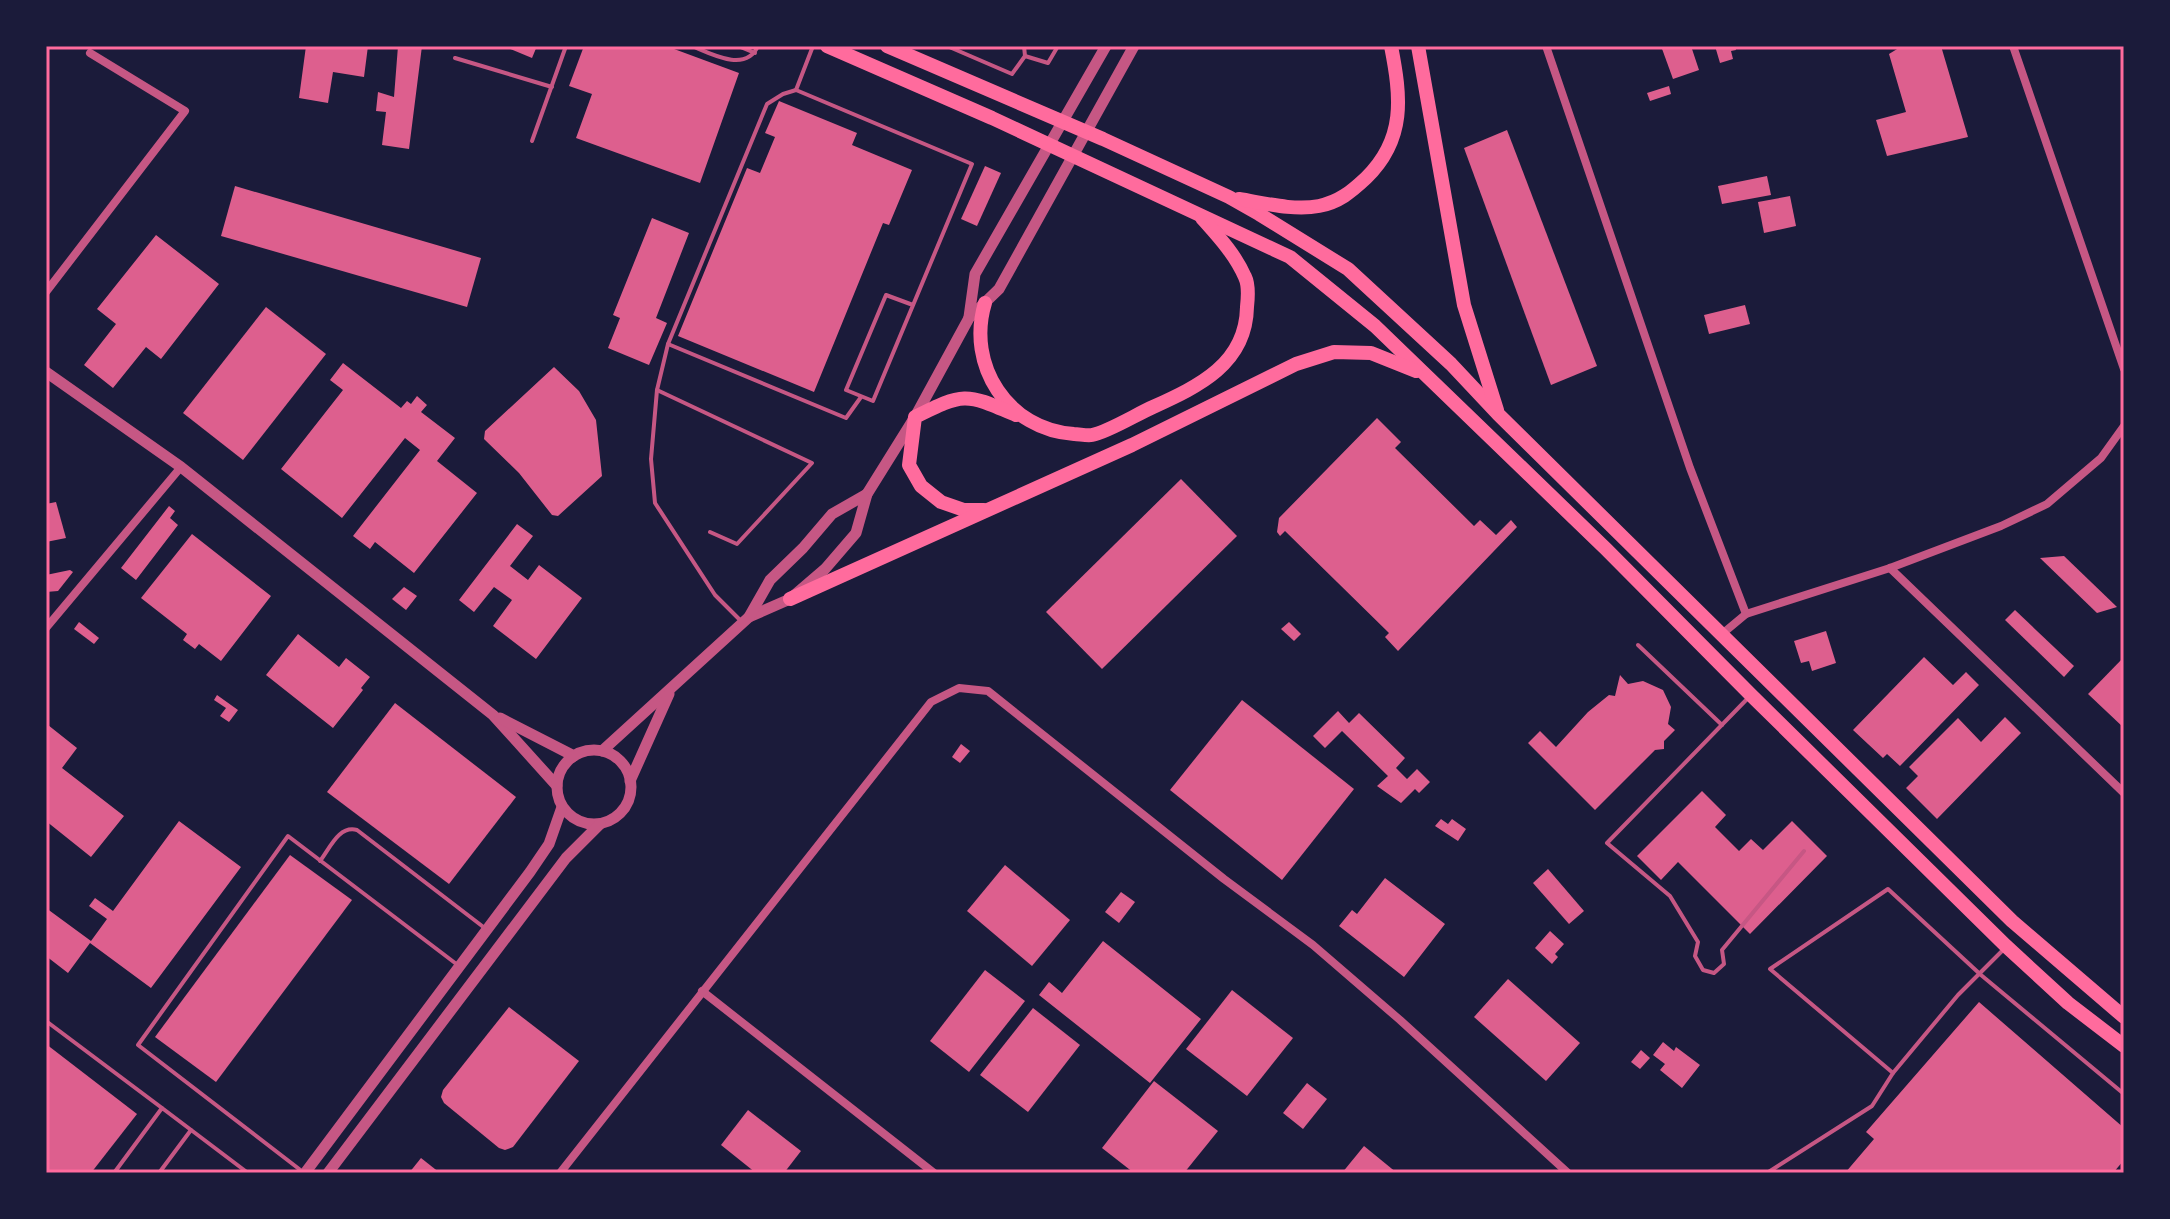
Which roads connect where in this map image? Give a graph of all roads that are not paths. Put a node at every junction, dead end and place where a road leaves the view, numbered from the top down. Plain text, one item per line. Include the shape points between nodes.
1 (566, 46) edge
2 (692, 46) edge
3 (738, 46) edge
4 (758, 46) edge
5 (813, 46) edge
6 (827, 46) edge
7 (887, 46) edge
8 (947, 46) edge
9 (1024, 46) edge
10 (1058, 46) edge
11 (1106, 46) edge
12 (1134, 46) edge
13 (1391, 46) edge
14 (1418, 46) edge
15 (1546, 46) edge
16 (2013, 46) edge
17 (90, 53) dead end
18 (755, 53) junction
19 (1025, 56) junction
20 (455, 58) dead end
21 (552, 87) junction
22 (796, 90) junction
23 (532, 141) dead end
24 (1229, 197) junction
25 (1196, 212) junction
26 (46, 292) edge
27 (985, 303) junction
28 (913, 305) junction
29 (969, 318) junction
30 (668, 344) junction
31 (2124, 369) edge
32 (46, 372) edge
33 (1436, 384) junction
34 (657, 390) junction
35 (861, 396) junction
36 (1498, 414) junction
37 (915, 417) junction
38 (1023, 419) junction
39 (2124, 426) edge
40 (181, 467) junction
41 (867, 494) junction
42 (988, 511) junction
43 (710, 532) dead end
44 (1890, 568) junction
45 (790, 599) junction
46 (1746, 614) junction
47 (746, 620) junction
48 (46, 628) edge
49 (1722, 634) junction
50 (1638, 645) dead end
51 (670, 691) junction
52 (1751, 695) junction
53 (493, 715) junction
54 (1722, 725) junction
55 (602, 751) junction
56 (574, 756) junction
57 (630, 781) junction
58 (557, 786) junction
59 (2124, 793) edge
60 (562, 807) junction
61 (600, 824) junction
62 (1804, 851) dead end
63 (320, 861) junction
64 (488, 930) junction
65 (2006, 946) junction
66 (461, 967) junction
67 (1981, 975) junction
68 (702, 991) junction
69 (2124, 1017) edge
70 (46, 1021) edge
71 (2124, 1046) edge
72 (1893, 1073) junction
73 (2124, 1094) edge
74 (162, 1108) junction
75 (191, 1130) junction
76 (114, 1173) edge
77 (159, 1173) edge
78 (248, 1173) edge
79 (305, 1173) edge
80 (328, 1173) edge
81 (560, 1173) edge
82 (934, 1173) edge
83 (1568, 1173) edge
84 (1767, 1173) edge

1 - 21 lane
2 - 18 lane via 723,59 743,60
3 - 18 lane
4 - 18 lane
5 - 22 lane
6 - 25 main road
7 - 24 main road
8 - 19 lane via 1012,74
9 - 19 lane
10 - 19 lane via 1048,63
11 - 29 street via 975,274
12 - 27 street via 999,289
13 - 24 main road via 1400,91 1396,131 1378,167 1347,197 1317,207
14 - 36 main road via 1464,305
15 - 46 street via 1690,468
16 - 31 street
17 - 26 street via 185,111
20 - 21 lane
21 - 23 lane
22 - 28 lane via 972,164
22 - 30 lane via 767,104
24 - 36 main road via 1348,269
25 - 33 main road via 1290,257
25 - 38 main road via 1228,247 1247,280 1241,343 1216,373 1092,435 1055,433
27 - 29 street
27 - 38 main road via 980,317 982,357 996,391
28 - 35 lane via 873,401
28 - 35 lane via 886,295 846,390
29 - 37 street
30 - 34 lane
30 - 35 lane via 846,418
32 - 40 street
33 - 42 main road via 1371,353 1334,352 1296,364
33 - 52 main road
34 - 43 lane via 812,463 737,544
34 - 47 lane via 651,459 655,503 715,595
36 - 49 main road
37 - 38 main road via 953,398 978,399
37 - 41 street
37 - 42 main road via 909,465 921,486 941,502
39 - 44 street via 2101,458 2047,504
40 - 48 street
40 - 53 street
41 - 45 street via 856,533
41 - 47 street via 832,514 770,580
42 - 45 main road
44 - 46 street
44 - 59 street
45 - 47 street
46 - 49 street
47 - 51 street
49 - 69 main road via 2012,921
50 - 54 lane
51 - 55 street
51 - 57 street
52 - 54 lane
52 - 65 main road
53 - 56 street
53 - 58 street
54 - 62 lane via 1607,843 1670,896 1698,942 1695,956 1703,970 1714,973 1724,964 1722,950
55 - 56 street
55 - 57 street via 618,759
56 - 58 street via 562,769
57 - 61 street via 624,809
58 - 60 street
60 - 61 street via 579,821
60 - 64 street via 549,844
61 - 80 street via 566,858
63 - 64 lane via 343,830 357,830
63 - 66 lane
63 - 79 lane via 288,836 138,1045
64 - 66 street
65 - 67 lane
65 - 71 main road
66 - 79 street
67 - 72 lane
67 - 72 lane via 1888,889 1770,969
67 - 73 lane
68 - 81 street
68 - 82 street
68 - 83 street via 931,702 959,688 988,691 1313,945
70 - 74 lane
72 - 84 lane via 1872,1106
74 - 75 lane
74 - 76 lane
75 - 77 lane
75 - 78 lane

